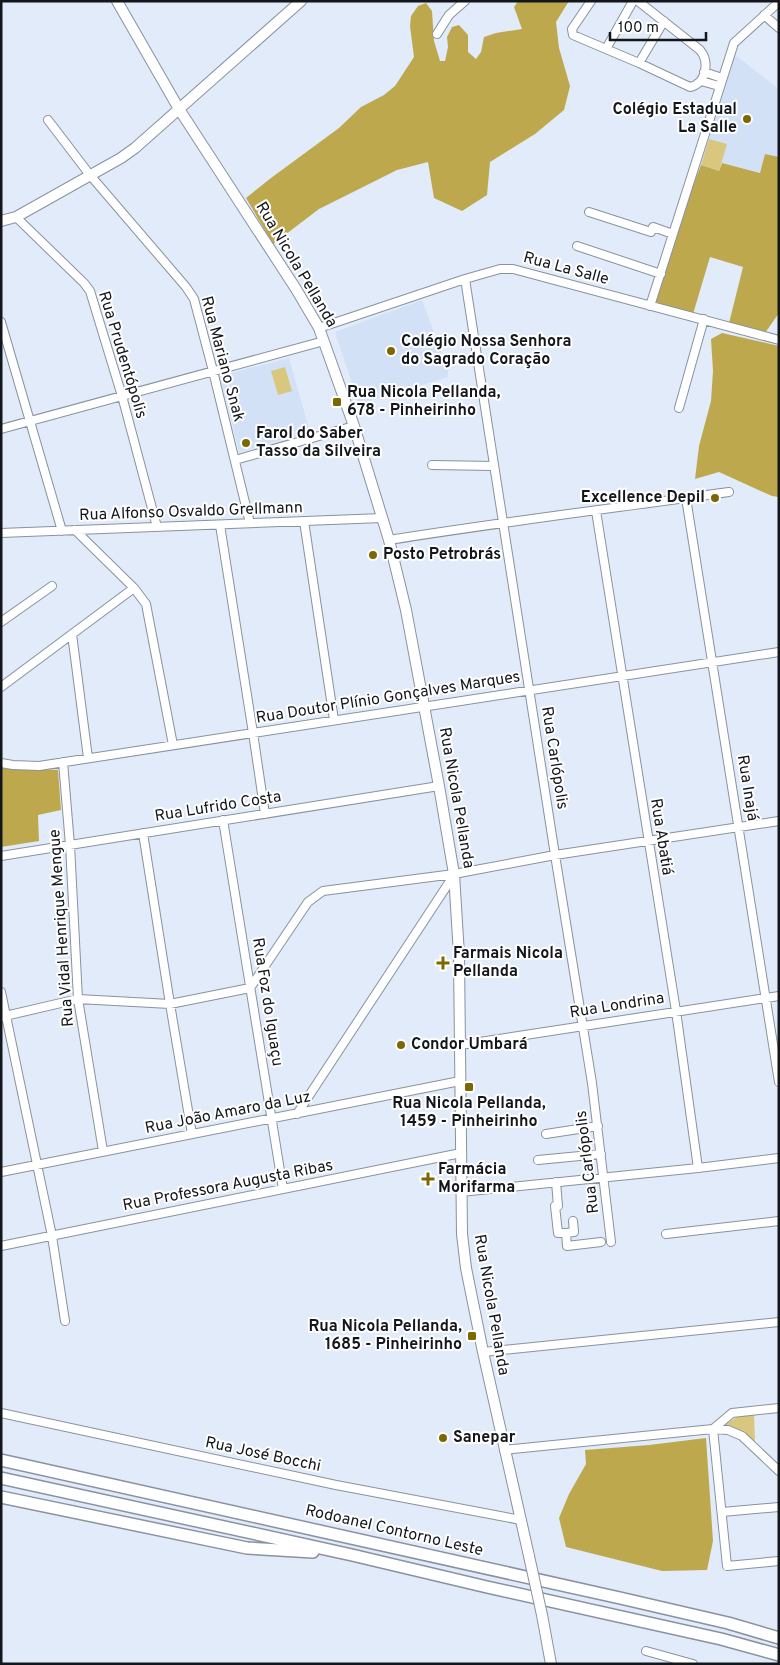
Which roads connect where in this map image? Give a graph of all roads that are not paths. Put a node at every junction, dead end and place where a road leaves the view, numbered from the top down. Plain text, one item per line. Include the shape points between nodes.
1 (117, 1) edge
2 (302, 1) edge
3 (591, 1) edge
4 (633, 1) edge
5 (638, 1) edge
6 (463, 2) edge
7 (778, 2) edge
8 (764, 15) junction
9 (664, 21) junction
10 (779, 28) edge
11 (438, 34) dead end
12 (606, 49) junction
13 (639, 63) junction
14 (704, 72) junction
15 (722, 78) junction
16 (701, 82) junction
17 (719, 86) junction
18 (179, 109) junction
19 (48, 120) dead end
20 (90, 175) junction
21 (589, 212) dead end
22 (16, 217) junction
23 (1, 221) edge
24 (673, 234) junction
25 (577, 246) dead end
26 (661, 274) junction
27 (465, 279) junction
28 (650, 306) junction
29 (704, 319) junction
30 (1, 322) edge
31 (319, 328) junction
32 (779, 340) edge
33 (324, 341) junction
34 (213, 371) junction
35 (122, 396) junction
36 (679, 408) dead end
37 (30, 421) junction
38 (354, 426) junction
39 (1, 429) edge
40 (235, 460) junction
41 (432, 465) dead end
42 (494, 466) junction
43 (729, 492) dead end
44 (686, 498) junction
45 (596, 511) junction
46 (382, 518) junction
47 (304, 521) junction
48 (503, 522) junction
49 (250, 523) junction
50 (220, 524) junction
51 (157, 527) junction
52 (75, 530) junction
53 (62, 531) junction
54 (1, 533) edge
55 (389, 540) junction
56 (52, 586) dead end
57 (134, 588) junction
58 (1, 622) edge
59 (72, 634) junction
60 (779, 652) edge
61 (713, 663) junction
62 (622, 677) junction
63 (1, 687) edge
64 (530, 691) junction
65 (425, 706) junction
66 (334, 720) junction
67 (254, 733) junction
68 (173, 745) junction
69 (88, 758) junction
70 (63, 762) junction
71 (1, 763) edge
72 (439, 786) junction
73 (264, 814) junction
74 (223, 820) junction
75 (779, 821) edge
76 (739, 827) junction
77 (143, 833) junction
78 (648, 841) junction
79 (70, 845) junction
80 (555, 855) junction
81 (1, 856) edge
82 (454, 874) junction
83 (250, 988) junction
84 (1, 992) edge
85 (779, 996) edge
86 (766, 998) junction
87 (78, 999) junction
88 (170, 1004) junction
89 (676, 1011) junction
90 (4, 1017) edge
91 (583, 1026) junction
92 (460, 1045) junction
93 (460, 1081) junction
94 (779, 1082) edge
95 (297, 1114) junction
96 (272, 1119) junction
97 (598, 1126) junction
98 (192, 1134) junction
99 (546, 1134) dead end
100 (103, 1151) junction
101 (461, 1153) junction
102 (601, 1154) junction
103 (779, 1158) edge
104 (538, 1160) dead end
105 (37, 1165) junction
106 (698, 1168) junction
107 (1, 1172) edge
108 (604, 1178) junction
109 (556, 1182) junction
110 (282, 1189) junction
111 (461, 1192) junction
112 (573, 1221) dead end
113 (779, 1221) edge
114 (566, 1233) junction
115 (666, 1234) dead end
116 (52, 1236) junction
117 (601, 1242) dead end
118 (611, 1242) dead end
119 (1, 1246) edge
120 (65, 1321) dead end
121 (779, 1322) edge
122 (483, 1352) junction
123 (779, 1408) edge
124 (1, 1412) edge
125 (713, 1428) junction
126 (504, 1450) junction
127 (1, 1455) edge
128 (1, 1460) edge
129 (28, 1466) junction
130 (779, 1471) edge
131 (1, 1478) edge
132 (1, 1497) edge
133 (779, 1507) edge
134 (722, 1512) junction
135 (521, 1520) junction
136 (352, 1555) junction
137 (779, 1561) edge
138 (779, 1638) edge
139 (646, 1651) dead end
140 (779, 1655) edge
141 (551, 1664) edge
142 (693, 1664) edge

1 - 18 main road, Rua Nicola Pellanda
2 - 18 main road
3 - 12 street via 572,32
4 - 12 street
5 - 9 street
6 - 11 street via 449,15
7 - 8 street
8 - 10 street
8 - 15 street via 734,43
9 - 13 street
9 - 14 street via 700,50 706,60
12 - 13 street
13 - 16 street via 690,87
14 - 15 street
14 - 16 street
15 - 17 street
16 - 17 street
17 - 24 street
18 - 20 main road via 135,148
18 - 31 main road, Rua Nicola Pellanda
19 - 20 street, Rua Mariano Snak
20 - 22 main road
20 - 34 street, Rua Mariano Snak via 194,299
21 - 24 street via 651,232 653,227
22 - 23 main road
22 - 35 street, Rua Prudentópolis via 90,291
24 - 26 street
25 - 26 street
26 - 28 street
27 - 28 street, Rua La Salle via 500,269 513,269
27 - 31 street, Rua La Salle
27 - 42 street, Rua Carlópolis
28 - 29 street, Rua La Salle
29 - 32 street, Rua La Salle
29 - 36 street
30 - 37 street
31 - 33 main road, Rua Nicola Pellanda
33 - 34 street
33 - 38 main road, Rua Nicola Pellanda
34 - 35 street
34 - 40 street, Rua Mariano Snak
35 - 37 street
35 - 51 street, Rua Prudentópolis
37 - 39 street
37 - 53 street
38 - 40 street
38 - 46 main road, Rua Nicola Pellanda
40 - 49 street, Rua Mariano Snak
41 - 42 street
42 - 48 street, Rua Carlópolis
43 - 44 street
44 - 45 street
44 - 61 street, Rua Inajá
45 - 48 street
45 - 62 street, Rua Abatiá
46 - 47 street, Rua Alfonso Osvaldo Grellmann
46 - 55 main road, Rua Nicola Pellanda
47 - 49 street, Rua Alfonso Osvaldo Grellmann
47 - 66 street
48 - 55 street
48 - 64 street, Rua Carlópolis
49 - 50 street, Rua Alfonso Osvaldo Grellmann
50 - 51 street, Rua Alfonso Osvaldo Grellmann
50 - 67 street
51 - 52 street, Rua Alfonso Osvaldo Grellmann
52 - 53 street, Rua Alfonso Osvaldo Grellmann
52 - 57 street
53 - 54 street, Rua Alfonso Osvaldo Grellmann
55 - 65 main road, Rua Nicola Pellanda
56 - 58 street
57 - 59 street
57 - 68 street via 146,604
59 - 63 street
59 - 69 street
60 - 61 street, Rua Doutor Plínio Gonçalves Marques
61 - 62 street, Rua Doutor Plínio Gonçalves Marques
61 - 76 street, Rua Inajá
62 - 64 street, Rua Doutor Plínio Gonçalves Marques
62 - 78 street, Rua Abatiá
64 - 65 street, Rua Doutor Plínio Gonçalves Marques
64 - 80 street, Rua Carlópolis
65 - 66 street, Rua Doutor Plínio Gonçalves Marques
65 - 72 main road, Rua Nicola Pellanda
66 - 67 street, Rua Doutor Plínio Gonçalves Marques
67 - 68 street, Rua Doutor Plínio Gonçalves Marques
67 - 73 street
68 - 69 street, Rua Doutor Plínio Gonçalves Marques
69 - 70 street, Rua Doutor Plínio Gonçalves Marques
70 - 71 street, Rua Doutor Plínio Gonçalves Marques via 39,766
70 - 79 street, Rua Vidal Henrique Mengue
72 - 73 street, Rua Lufrido Costa
72 - 82 main road, Rua Nicola Pellanda
73 - 74 street, Rua Lufrido Costa
74 - 77 street, Rua Lufrido Costa
74 - 83 street, Rua Foz do Iguaçu
75 - 76 street
76 - 78 street
76 - 86 street, Rua Inajá
77 - 79 street, Rua Lufrido Costa
77 - 88 street
78 - 80 street
78 - 89 street, Rua Abatiá
79 - 81 street, Rua Lufrido Costa
79 - 87 street, Rua Vidal Henrique Mengue
80 - 82 street
80 - 91 street, Rua Carlópolis
82 - 83 street via 323,891 308,902
82 - 92 main road, Rua Nicola Pellanda
82 - 95 street
83 - 88 street
83 - 96 street, Rua Foz do Iguaçu
84 - 90 street
85 - 86 street, Rua Londrina
86 - 89 street, Rua Londrina
86 - 94 street, Rua Inajá
87 - 88 street
87 - 90 street
87 - 100 street, Rua Vidal Henrique Mengue
88 - 98 street
89 - 91 street, Rua Londrina
89 - 106 street, Rua Abatiá
90 - 105 street
91 - 92 street, Rua Londrina
91 - 97 street, Rua Carlópolis
92 - 93 main road, Rua Nicola Pellanda
93 - 95 street, Rua João Amaro da Luz
93 - 101 main road, Rua Nicola Pellanda
95 - 96 street, Rua João Amaro da Luz
96 - 98 street, Rua João Amaro da Luz
96 - 110 street, Rua Foz do Iguaçu
97 - 99 street
97 - 102 street, Rua Carlópolis
98 - 100 street, Rua João Amaro da Luz
100 - 105 street, Rua João Amaro da Luz
101 - 110 street, Rua Professora Augusta Ribas
101 - 111 main road, Rua Nicola Pellanda
102 - 104 street
102 - 108 street, Rua Carlópolis
103 - 106 street
105 - 107 street, Rua João Amaro da Luz
105 - 116 street
106 - 108 street
108 - 109 street
108 - 118 street, Rua Carlópolis
109 - 111 street
109 - 114 street via 558,1233
110 - 116 street, Rua Professora Augusta Ribas
111 - 122 main road, Rua Nicola Pellanda via 464,1253
112 - 114 street via 574,1232
113 - 115 street
114 - 117 street via 567,1246
116 - 119 street, Rua Professora Augusta Ribas
116 - 120 street
121 - 122 street
122 - 126 main road, Rua Nicola Pellanda
123 - 125 street via 732,1413
124 - 135 street, Rua José Bocchi via 336,1485
125 - 126 street
125 - 130 street via 742,1436
125 - 134 street
126 - 135 main road, Rua Nicola Pellanda
127 - 129 highway
128 - 129 highway, Rodoanel Contorno Leste
129 - 138 highway, Rodoanel Contorno Leste via 620,1598
131 - 136 highway, Rodoanel Contorno Leste
132 - 136 highway via 247,1548
133 - 134 street
134 - 137 street via 727,1566
135 - 141 main road, Rua Nicola Pellanda, bridge
136 - 140 highway, Rodoanel Contorno Leste via 722,1639
139 - 142 street

